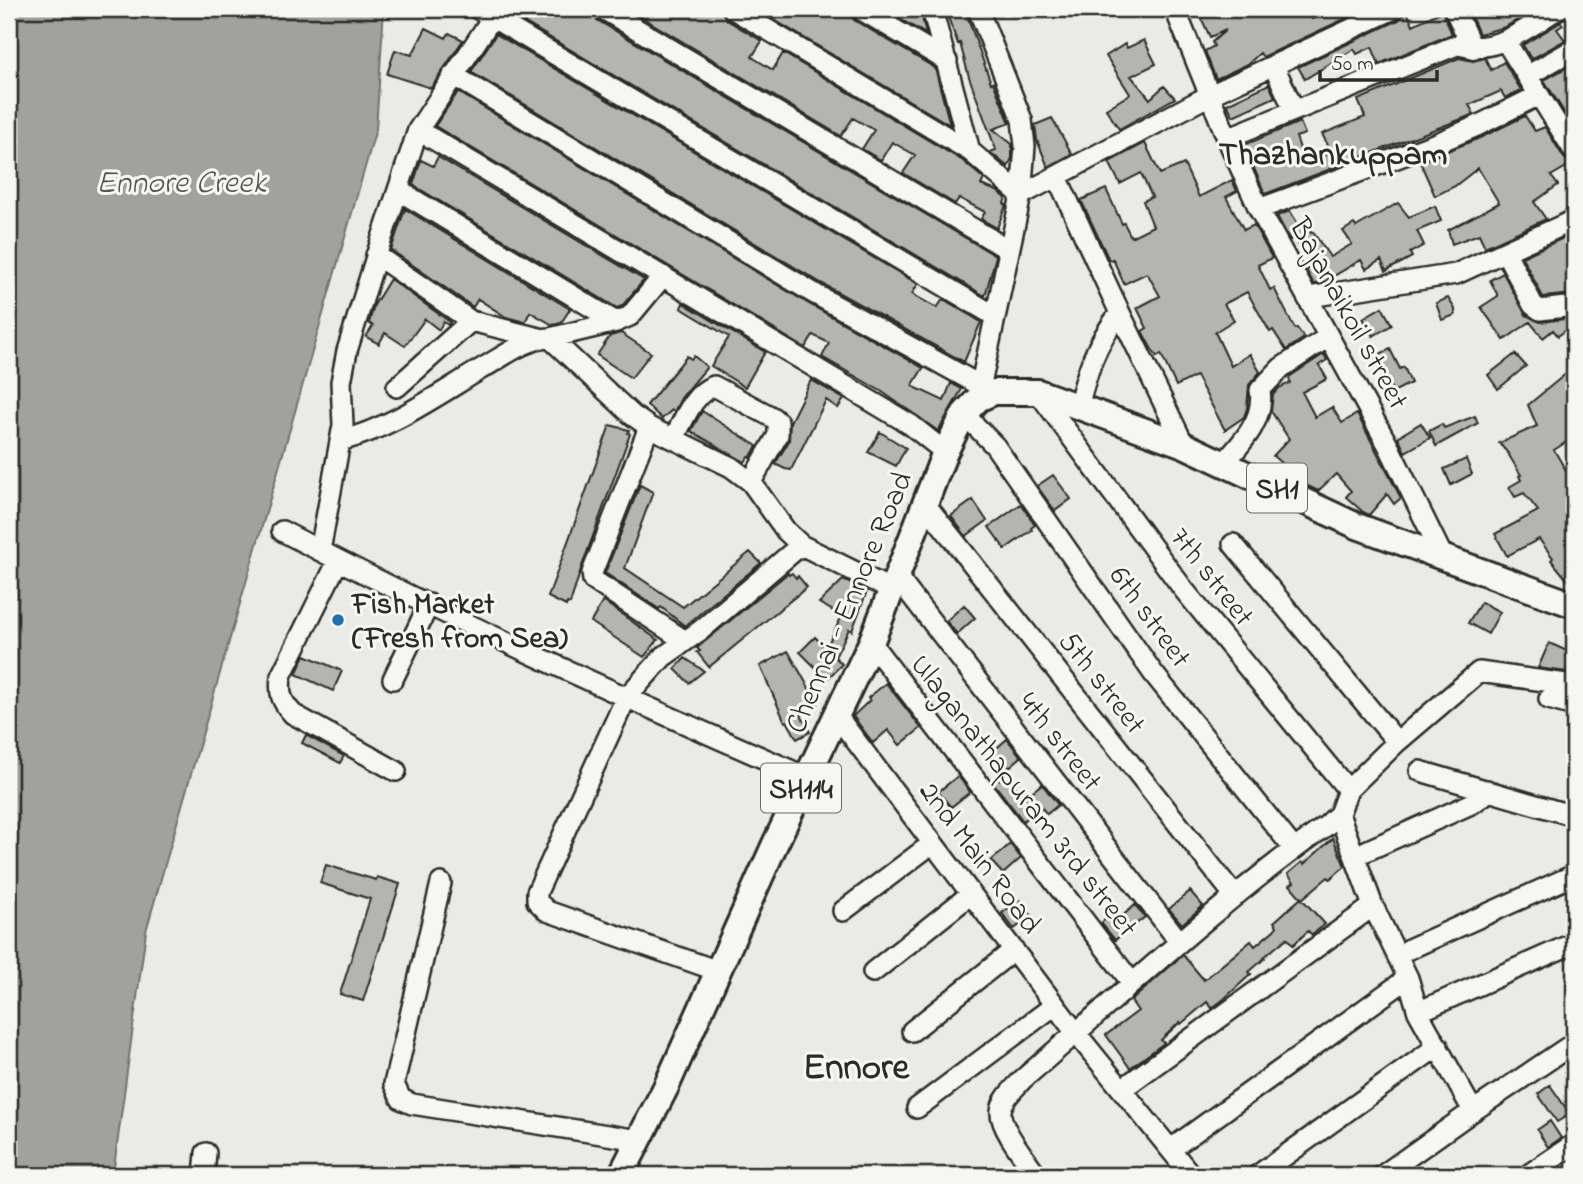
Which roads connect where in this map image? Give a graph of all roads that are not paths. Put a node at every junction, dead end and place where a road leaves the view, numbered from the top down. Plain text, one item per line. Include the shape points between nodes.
1 (603, 9) edge
2 (733, 9) edge
3 (860, 9) edge
4 (932, 9) edge
5 (978, 9) edge
6 (1175, 9) edge
7 (1394, 9) edge
8 (1454, 9) edge
9 (1558, 9) edge
10 (485, 12) edge
11 (1506, 42) junction
12 (1473, 48) junction
13 (1574, 50) edge
14 (947, 61) junction
15 (1274, 66) junction
16 (453, 75) junction
17 (1527, 76) junction
18 (1210, 95) junction
19 (1539, 95) junction
20 (1294, 110) junction
21 (418, 130) junction
22 (1227, 138) junction
23 (970, 151) junction
24 (1574, 151) edge
25 (1058, 177) junction
26 (398, 190) junction
27 (1021, 195) junction
28 (1259, 209) junction
29 (1574, 220) edge
30 (1009, 250) junction
31 (1506, 253) junction
32 (376, 255) junction
33 (663, 276) junction
34 (1309, 297) junction
35 (1574, 306) edge
36 (1120, 313) junction
37 (995, 316) junction
38 (471, 321) junction
39 (616, 322) junction
40 (1328, 337) junction
41 (544, 338) junction
42 (397, 387) dead end
43 (1038, 392) junction
44 (974, 400) junction
45 (1078, 407) junction
46 (649, 427) junction
47 (674, 438) junction
48 (340, 441) junction
49 (1184, 446) junction
50 (946, 452) junction
51 (1224, 463) junction
52 (751, 482) junction
53 (926, 505) junction
54 (282, 531) dead end
55 (801, 544) junction
56 (1233, 544) dead end
57 (320, 551) junction
58 (1443, 557) junction
59 (338, 561) junction
60 (894, 584) junction
61 (429, 604) junction
62 (1574, 605) edge
63 (685, 641) junction
64 (871, 643) junction
65 (393, 678) dead end
66 (1574, 685) edge
67 (626, 698) junction
68 (1549, 699) dead end
69 (1574, 706) edge
70 (837, 716) junction
71 (1397, 742) junction
72 (396, 771) dead end
73 (1420, 771) dead end
74 (806, 777) junction
75 (1348, 790) junction
76 (1487, 790) junction
77 (1339, 814) junction
78 (1574, 816) edge
79 (933, 843) junction
80 (1294, 849) junction
81 (1366, 851) dead end
82 (1574, 875) edge
83 (441, 883) dead end
84 (971, 894) junction
85 (1234, 895) junction
86 (1373, 906) junction
87 (843, 911) dead end
88 (1179, 941) junction
89 (1574, 943) edge
90 (1409, 949) dead end
91 (1014, 950) junction
92 (718, 971) junction
93 (873, 972) dead end
94 (1408, 978) junction
95 (1132, 983) junction
96 (1055, 1005) junction
97 (1418, 1012) junction
98 (912, 1031) dead end
99 (1076, 1033) junction
100 (1574, 1043) edge
101 (1438, 1046) junction
102 (1122, 1089) junction
103 (917, 1108) dead end
104 (1473, 1111) junction
105 (639, 1140) junction
106 (1574, 1144) edge
107 (1171, 1149) junction
108 (206, 1153) dead end
109 (204, 1175) edge
110 (621, 1175) edge
111 (1037, 1175) edge
112 (1191, 1175) edge
113 (1258, 1175) edge
114 (1383, 1175) edge
115 (1528, 1175) edge

1 - 30 street
2 - 23 street
3 - 14 street
4 - 14 street
5 - 27 street via 1022,120
6 - 18 street, Bajanaikoil street
7 - 15 street
8 - 12 street
9 - 11 street
10 - 16 street
10 - 37 street
11 - 12 street
11 - 17 street
12 - 20 street via 1457,45
13 - 17 street
14 - 23 street
15 - 18 street
15 - 20 street
16 - 21 street
16 - 44 street, 6th street via 815,294
17 - 19 street
18 - 22 street, Bajanaikoil street
18 - 25 street
19 - 24 street
19 - 28 street via 1447,138
20 - 22 street
21 - 26 street
21 - 33 street
22 - 28 street, Bajanaikoil street
23 - 27 street
25 - 27 street
25 - 36 street
26 - 32 street
26 - 39 street
27 - 30 street
28 - 34 street, Bajanaikoil street
29 - 31 street
30 - 37 street
31 - 34 street via 1456,274
31 - 35 street via 1533,305 1540,310
32 - 38 street
32 - 48 street via 341,382
33 - 39 street via 630,316
33 - 50 street via 911,425
34 - 40 street, Bajanaikoil street
36 - 45 street via 1098,343
36 - 49 street
37 - 44 street
38 - 41 street
38 - 42 street
39 - 41 street
40 - 51 street via 1281,368 1260,390 1258,416
40 - 58 street, Bajanaikoil street via 1389,446
41 - 46 street
41 - 48 street via 511,352 392,421
43 - 44 main road, SH1 via 994,391
43 - 45 main road, SH1
43 - 75 street, 7th street via 1184,590
44 - 50 main road, Chennai - Ennore Road / SH114
44 - 80 street, 6th street via 995,446 1153,673
45 - 49 main road, SH1
46 - 47 street
46 - 63 street via 593,579
47 - 52 street via 732,467
47 - 52 street via 699,395 713,386 762,412 778,422 778,435
48 - 57 street
49 - 51 main road, SH1
50 - 53 main road, Chennai - Ennore Road / SH114
51 - 58 main road, SH1 via 1357,526
52 - 55 street via 786,531
53 - 60 main road, Chennai - Ennore Road / SH114
53 - 85 street, 5th street
54 - 57 street
55 - 60 street
55 - 63 street
56 - 71 street
57 - 59 street
58 - 62 main road, SH1
59 - 61 street
59 - 72 street via 281,676 279,693 293,715
60 - 64 main road, Chennai - Ennore Road / SH114
60 - 88 street, 4th street
61 - 65 street
61 - 67 street
63 - 67 street via 656,664
64 - 70 main road, Chennai - Ennore Road / SH114
64 - 95 street, Ulaganathapuram 3rd street
66 - 71 street via 1479,672
67 - 74 street
67 - 92 street via 537,892 537,901 547,911
68 - 69 street
70 - 74 main road, Chennai - Ennore Road / SH114
70 - 79 street, 2nd Main Road
71 - 75 street
73 - 76 street
74 - 92 main road, Chennai - Ennore Road / SH114
75 - 77 street
76 - 78 street
76 - 81 street via 1473,803
77 - 80 street
77 - 86 street
79 - 84 street, 2nd Main Road
79 - 87 street
80 - 85 street
82 - 90 street
83 - 105 street via 394,1084 401,1099
84 - 91 street, 2nd Main Road
84 - 93 street
85 - 88 street
86 - 94 street
86 - 102 street
88 - 95 street
89 - 97 street
91 - 96 street, 2nd Main Road
91 - 98 street
92 - 105 main road, Chennai - Ennore Road / SH114
94 - 97 street
94 - 107 street
95 - 99 street
96 - 99 street, 2nd Main Road
96 - 103 street
97 - 101 street
99 - 102 street, 2nd Main Road
99 - 111 street via 1023,1079 1001,1110 1002,1124
100 - 104 street
101 - 104 street
101 - 113 street
102 - 107 street, 2nd Main Road
104 - 114 street
105 - 110 main road, Chennai - Ennore Road / SH114
106 - 115 street
107 - 112 street, 2nd Main Road
108 - 109 street

